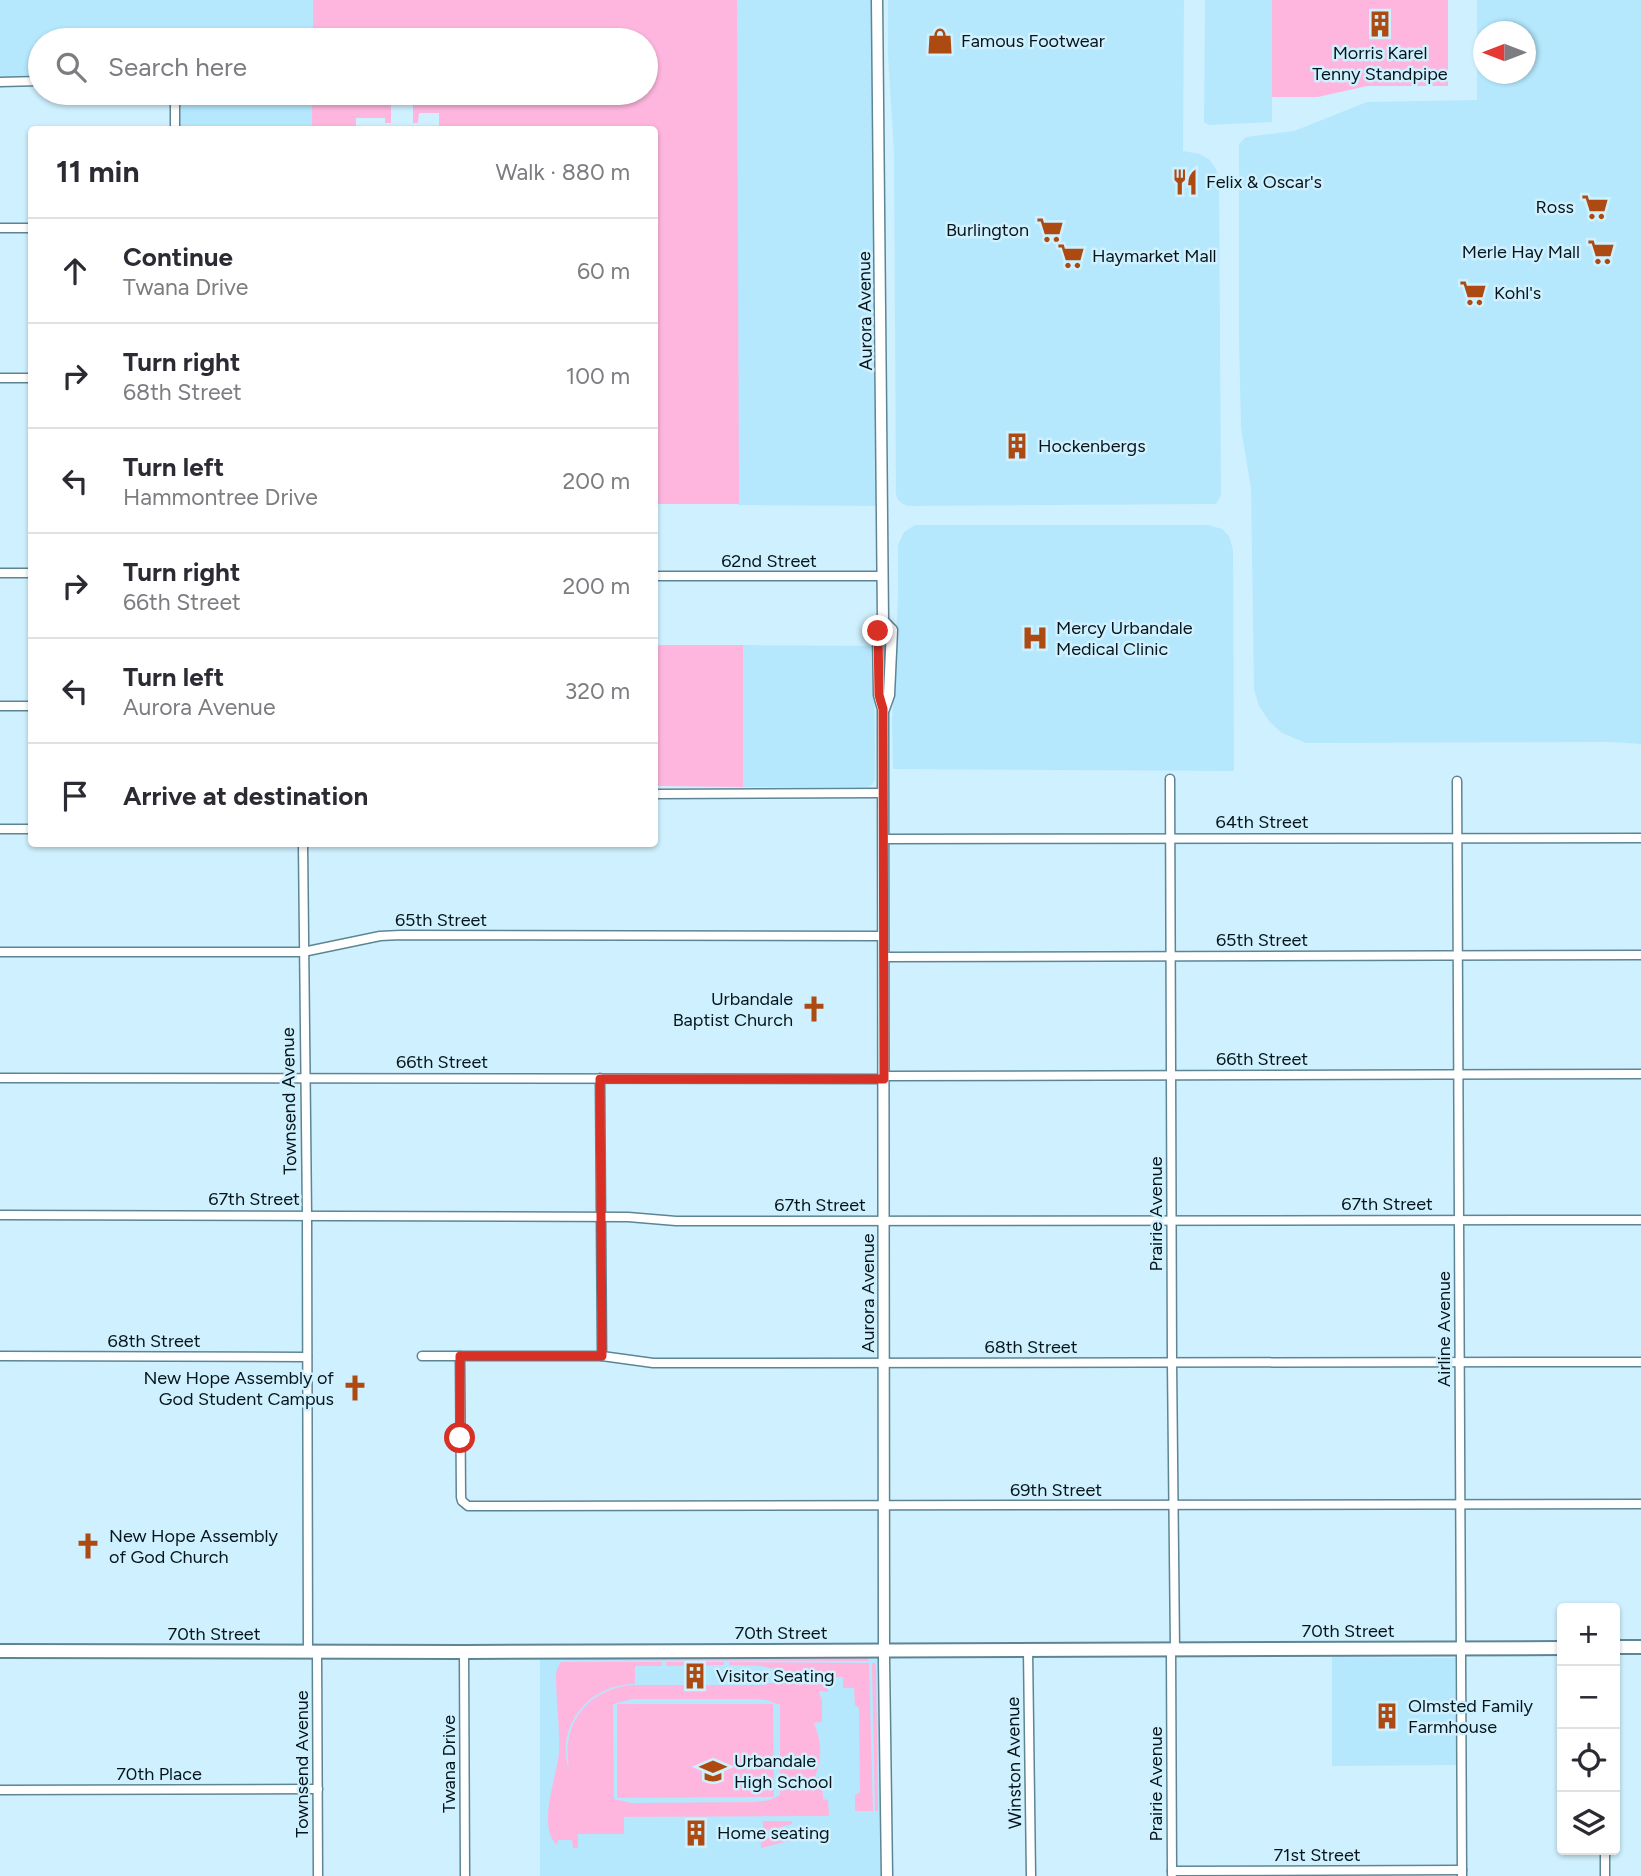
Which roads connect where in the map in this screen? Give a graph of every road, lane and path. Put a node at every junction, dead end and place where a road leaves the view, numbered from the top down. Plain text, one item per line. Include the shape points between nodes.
1 (877, 0) edge
2 (28, 81) edge
3 (0, 82) edge
4 (175, 105) edge
5 (175, 126) edge
6 (0, 228) edge
7 (28, 228) edge
8 (0, 378) edge
9 (28, 378) edge
10 (0, 573) edge
11 (28, 573) edge
12 (658, 576) edge
13 (883, 576) junction
14 (0, 706) edge
15 (28, 706) edge
16 (1170, 779) dead end
17 (1457, 781) dead end
18 (883, 793) junction
19 (658, 794) edge
20 (0, 829) edge
21 (28, 829) edge
22 (1171, 838) junction
23 (1457, 838) junction
24 (1641, 838) edge
25 (883, 839) junction
26 (303, 847) edge
27 (883, 936) junction
28 (0, 952) edge
29 (303, 953) junction
30 (1641, 955) edge
31 (1171, 956) junction
32 (1458, 956) junction
33 (883, 957) junction
34 (1458, 1074) junction
35 (1641, 1074) edge
36 (1171, 1075) junction
37 (0, 1077) edge
38 (305, 1078) junction
39 (884, 1078) junction
40 (600, 1079) junction
41 (0, 1215) edge
42 (307, 1215) junction
43 (601, 1216) junction
44 (1172, 1220) junction
45 (1459, 1220) junction
46 (1641, 1220) edge
47 (884, 1221) junction
48 (0, 1356) edge
49 (422, 1356) dead end
50 (460, 1356) junction
51 (602, 1356) junction
52 (307, 1357) junction
53 (1460, 1362) junction
54 (1641, 1362) edge
55 (884, 1363) junction
56 (1172, 1363) junction
57 (1460, 1504) junction
58 (1641, 1504) edge
59 (1174, 1505) junction
60 (884, 1506) junction
61 (1620, 1647) edge
62 (1641, 1647) edge
63 (1461, 1648) junction
64 (1557, 1648) edge
65 (1173, 1649) junction
66 (884, 1650) junction
67 (1028, 1650) junction
68 (0, 1651) edge
69 (313, 1652) junction
70 (464, 1652) junction
71 (318, 1789) junction
72 (0, 1790) edge
73 (1605, 1855) edge
74 (1172, 1873) edge
75 (1462, 1873) edge
76 (318, 1876) edge
77 (465, 1876) edge
78 (887, 1876) edge
79 (1031, 1876) edge
80 (1605, 1876) edge

1 - 13 street, Aurora Avenue
2 - 3 street
4 - 5 street
6 - 7 street
8 - 9 street
10 - 11 street
12 - 13 street, 62nd Street
13 - 18 street, Aurora Avenue via 883,621 892,630 889,695 883,709
14 - 15 street
16 - 22 street, Prairie Avenue
17 - 23 street, Airline Avenue
18 - 19 street
18 - 25 street, Aurora Avenue
20 - 21 street
22 - 23 street, 64th Street
22 - 25 street, 64th Street
22 - 31 street, Prairie Avenue
23 - 24 street, 64th Street
23 - 32 street, Airline Avenue
25 - 27 street, Aurora Avenue
26 - 29 street, Townsend Avenue
27 - 29 street, 65th Street via 401,935
27 - 33 street, Aurora Avenue
28 - 29 street, 65th Street
29 - 38 street, Townsend Avenue
30 - 32 street, 65th Street
31 - 32 street, 65th Street
31 - 33 street, 65th Street
31 - 36 street, Prairie Avenue
32 - 34 street, Airline Avenue
33 - 39 street, Aurora Avenue
34 - 35 street, 66th Street
34 - 36 street, 66th Street
34 - 45 street, Airline Avenue
36 - 39 street, 66th Street
36 - 44 street, Prairie Avenue
37 - 38 street, 66th Street
38 - 40 street, 66th Street
38 - 42 street, Townsend Avenue
39 - 40 street, 66th Street
39 - 47 street, Aurora Avenue
40 - 43 street
41 - 42 street, 67th Street
42 - 43 street, 67th Street
42 - 52 street, Townsend Avenue
43 - 47 street, 67th Street via 676,1221
43 - 51 street
44 - 45 street, 67th Street
44 - 47 street, 67th Street
44 - 56 street, Prairie Avenue
45 - 46 street, 67th Street
45 - 53 street, Airline Avenue
47 - 55 street, Aurora Avenue
48 - 52 street, 68th Street
49 - 50 street, 68th Street
50 - 51 street, 68th Street
50 - 60 street, 69th Street via 464,1504
51 - 55 street, 68th Street via 653,1363
52 - 69 street, Townsend Avenue
53 - 54 street, 68th Street
53 - 56 street, 68th Street
53 - 57 street, Airline Avenue
55 - 56 street, 68th Street
55 - 60 street, Aurora Avenue
56 - 59 street, Prairie Avenue
57 - 58 street, 69th Street
57 - 59 street, 69th Street
57 - 63 street, Airline Avenue
59 - 60 street, 69th Street
59 - 65 street, Prairie Avenue
60 - 66 street, Aurora Avenue
61 - 62 main road
63 - 64 main road, 70th Street
63 - 65 main road, 70th Street
63 - 75 street, Airline Avenue
65 - 67 main road, 70th Street
65 - 74 street, Prairie Avenue
66 - 67 main road, 70th Street
66 - 70 main road, 70th Street
66 - 78 street, Aurora Avenue
67 - 79 street, Winston Avenue
68 - 69 main road, 70th Street
69 - 70 main road, 70th Street
69 - 71 street, Townsend Avenue
70 - 77 street, Twana Drive
71 - 72 street, 70th Place
71 - 76 street, Townsend Avenue
73 - 80 street
74 - 75 street, 71st Street

